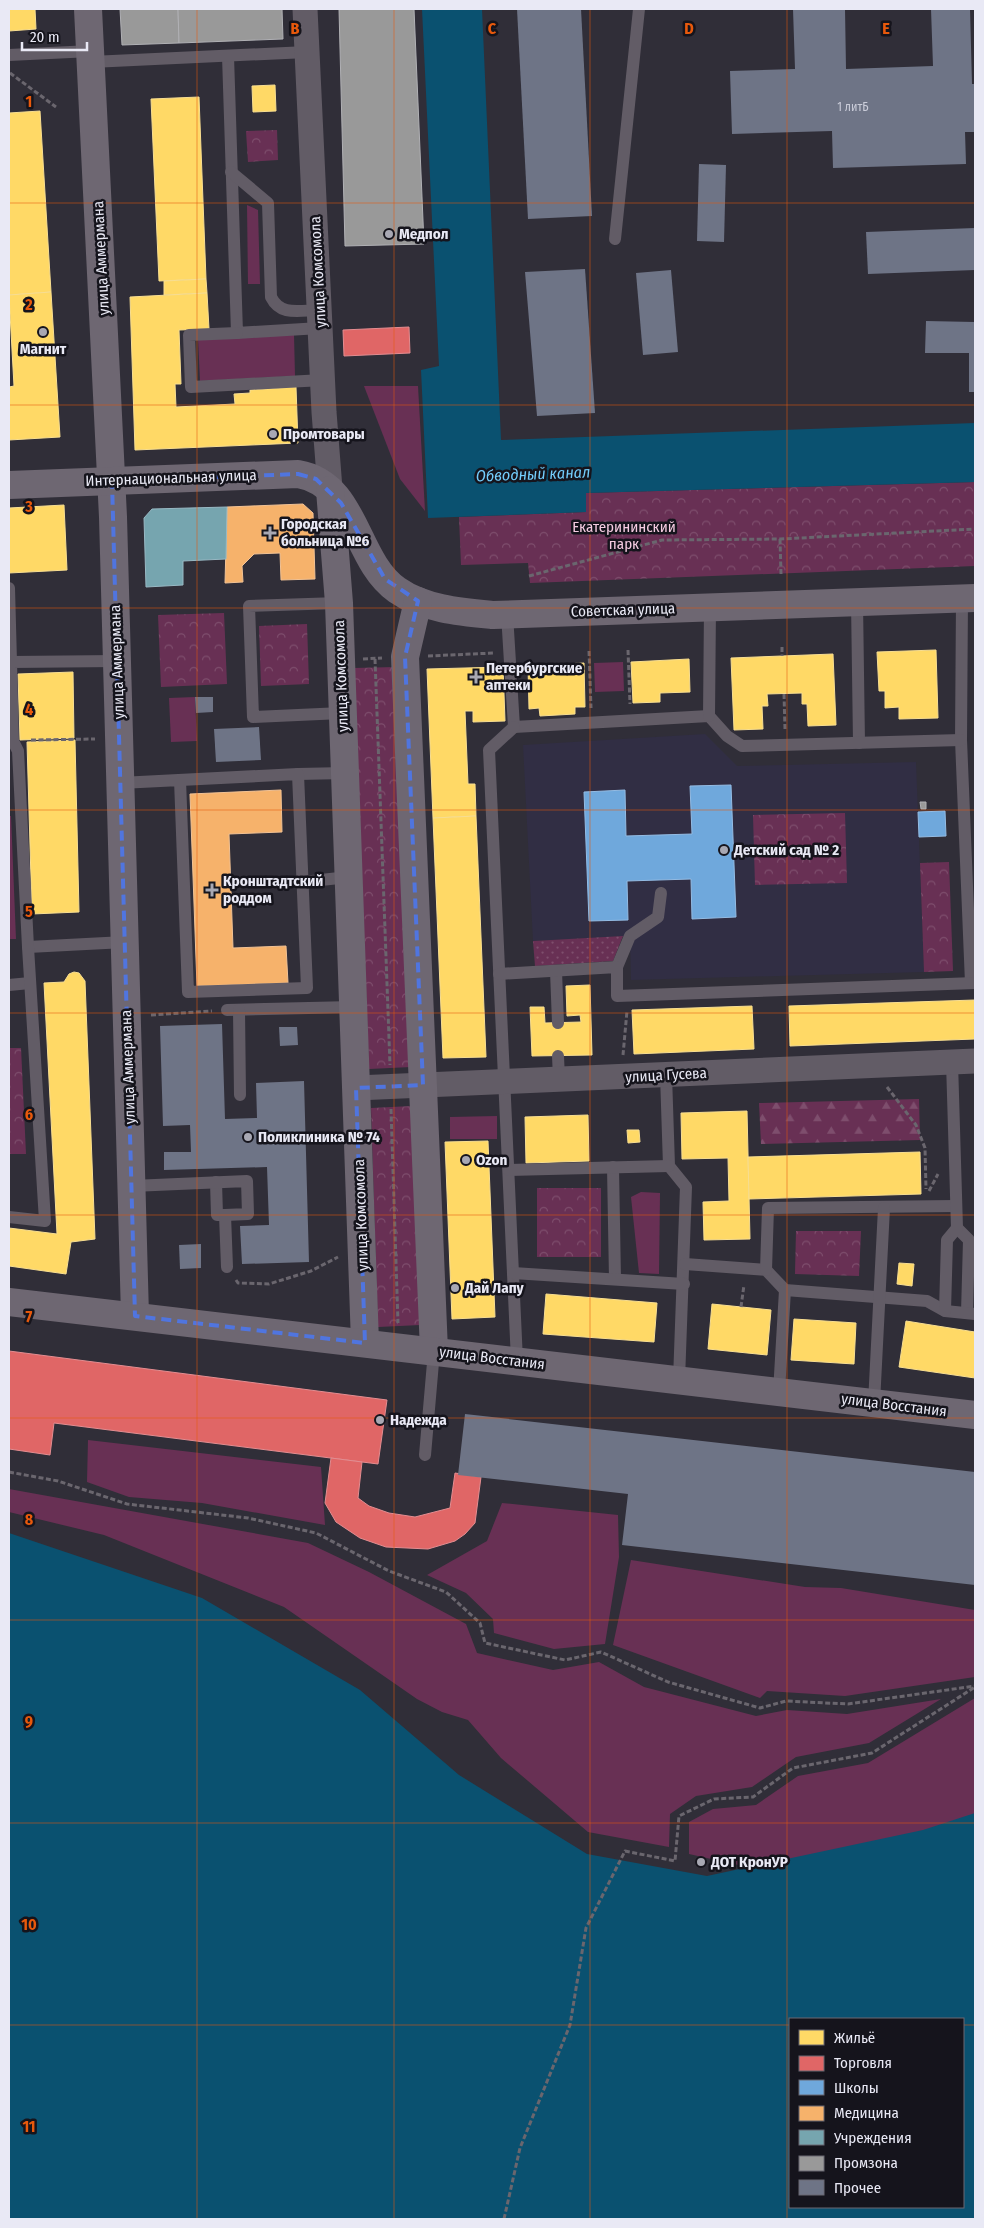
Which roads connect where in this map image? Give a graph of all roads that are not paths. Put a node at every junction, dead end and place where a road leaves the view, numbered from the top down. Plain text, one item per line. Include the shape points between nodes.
1 (88, 9) edge
2 (305, 9) edge
3 (639, 9) edge
4 (307, 52) junction
5 (9, 55) edge
6 (228, 56) junction
7 (91, 57) junction
8 (231, 172) junction
9 (615, 239) dead end
10 (320, 319) junction
11 (238, 333) junction
12 (323, 380) junction
13 (112, 481) junction
14 (9, 485) edge
15 (330, 489) junction
16 (9, 588) edge
17 (969, 599) edge
18 (418, 601) junction
19 (339, 602) junction
20 (858, 602) junction
21 (710, 607) junction
22 (507, 614) junction
23 (9, 636) edge
24 (117, 661) junction
25 (11, 662) junction
26 (342, 713) junction
27 (709, 716) junction
28 (514, 727) junction
29 (961, 740) junction
30 (859, 743) junction
31 (14, 766) edge
32 (345, 773) junction
33 (298, 774) junction
34 (180, 780) junction
35 (120, 783) junction
36 (348, 877) junction
37 (303, 882) junction
38 (661, 893) dead end
39 (125, 942) junction
40 (28, 947) junction
41 (617, 967) junction
42 (556, 971) junction
43 (499, 974) junction
44 (30, 983) junction
45 (973, 983) edge
46 (9, 985) edge
47 (353, 1007) junction
48 (558, 1023) dead end
49 (964, 1062) edge
50 (666, 1075) junction
51 (504, 1082) junction
52 (423, 1085) junction
53 (356, 1088) junction
54 (240, 1095) dead end
55 (668, 1166) junction
56 (613, 1167) junction
57 (509, 1170) junction
58 (216, 1182) junction
59 (132, 1186) junction
60 (956, 1206) junction
61 (884, 1208) junction
62 (225, 1215) junction
63 (9, 1217) edge
64 (957, 1228) junction
65 (685, 1264) junction
66 (766, 1270) junction
67 (230, 1272) road end
68 (513, 1273) junction
69 (615, 1279) junction
70 (684, 1284) junction
71 (785, 1290) junction
72 (880, 1297) junction
73 (9, 1302) edge
74 (945, 1310) junction
75 (971, 1314) edge
76 (135, 1316) junction
77 (365, 1343) junction
78 (434, 1352) junction
79 (517, 1361) junction
80 (680, 1380) junction
81 (779, 1392) junction
82 (874, 1403) junction
83 (975, 1415) edge
84 (425, 1456) dead end

1 - 7 street, улица Аммермана
2 - 4 street, улица Комсомола
3 - 9 lane
4 - 6 lane
4 - 10 street, улица Комсомола
5 - 7 lane
6 - 7 lane
6 - 8 lane
7 - 13 street, улица Аммермана
8 - 10 lane via 268,203 271,296 276,306
8 - 11 lane
10 - 11 lane
10 - 12 street, улица Комсомола
11 - 12 lane via 189,335 191,388
12 - 15 street, улица Комсомола
13 - 14 street, Интернациональная улица
13 - 15 street, Интернациональная улица via 298,474 316,479
13 - 24 street, улица Аммермана
15 - 18 street, Советская улица via 385,579
15 - 19 street, улица Комсомола
16 - 23 lane
17 - 20 street, Советская улица
17 - 29 lane
18 - 22 street, Советская улица via 461,611
18 - 52 street via 405,657
19 - 26 street, улица Комсомола
19 - 26 lane via 249,606 253,717
20 - 21 street, Советская улица
20 - 30 lane
21 - 22 street, Советская улица
21 - 27 lane
22 - 28 lane
23 - 25 lane
24 - 25 lane
24 - 35 street, улица Аммермана
25 - 31 lane via 13,741 18,751
26 - 32 street, улица Комсомола
27 - 28 lane
27 - 30 lane via 727,736 742,746
28 - 43 lane via 489,750
29 - 30 lane
29 - 45 lane
31 - 40 lane
32 - 33 lane
32 - 36 street, улица Комсомола
33 - 34 lane
33 - 37 lane
34 - 35 lane
34 - 37 lane via 188,992 307,988
35 - 39 street, улица Аммермана
36 - 37 lane
36 - 47 street, улица Комсомола
38 - 41 lane via 658,916 630,936
39 - 40 lane
39 - 59 street, улица Аммермана
40 - 44 lane
41 - 42 lane
41 - 45 lane via 618,996
42 - 43 lane
42 - 48 lane
43 - 51 lane
44 - 46 lane
44 - 63 lane via 45,1221
47 - 53 street, улица Комсомола
47 - 54 lane via 233,1010
49 - 50 street, улица Гусева
49 - 60 lane
50 - 51 street, улица Гусева via 559,1068
50 - 55 lane
51 - 52 street, улица Гусева
51 - 57 lane
52 - 53 street, улица Гусева
52 - 78 street
53 - 77 street, улица Комсомола
55 - 56 lane
55 - 65 lane via 686,1187
56 - 57 lane
56 - 69 lane
57 - 68 lane
58 - 59 lane
58 - 62 lane via 217,1215
58 - 62 lane via 247,1181 248,1214
59 - 76 street, улица Аммермана
60 - 61 lane
60 - 64 lane
61 - 66 lane via 768,1208
61 - 72 lane
62 - 67 lane
64 - 74 lane via 946,1240
64 - 75 lane via 969,1240
65 - 66 lane
65 - 70 lane
66 - 71 lane
68 - 69 lane
68 - 79 lane
69 - 70 lane
70 - 80 lane
71 - 72 lane
71 - 81 lane
72 - 74 lane via 927,1301
72 - 82 lane
73 - 76 street, улица Восстания
74 - 75 lane
76 - 77 street, улица Восстания
77 - 78 street, улица Восстания
78 - 79 street, улица Восстания
78 - 84 lane
79 - 80 street, улица Восстания
80 - 81 street, улица Восстания
81 - 82 street, улица Восстания
82 - 83 street, улица Восстания

